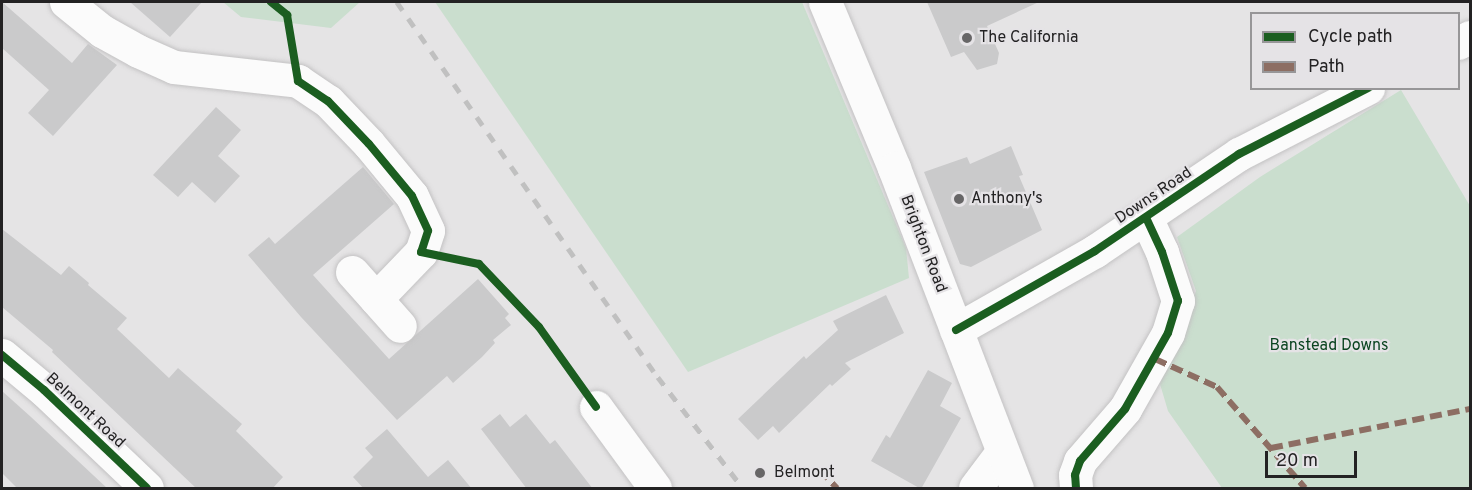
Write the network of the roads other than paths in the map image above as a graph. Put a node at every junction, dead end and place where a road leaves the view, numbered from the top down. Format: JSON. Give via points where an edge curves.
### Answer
{"nodes":[{"id":1,"x":66,"y":2,"type":"edge"},
{"id":2,"x":825,"y":2,"type":"edge"},
{"id":3,"x":1364,"y":90,"type":"edge"},
{"id":4,"x":1146,"y":218,"type":"junction"},
{"id":5,"x":352,"y":272,"type":"dead end"},
{"id":6,"x":376,"y":298,"type":"junction"},
{"id":7,"x":400,"y":326,"type":"dead end"},
{"id":8,"x":956,"y":330,"type":"junction"},
{"id":9,"x":2,"y":355,"type":"edge"},
{"id":10,"x":596,"y":407,"type":"dead end"},
{"id":11,"x":1002,"y":452,"type":"junction"},
{"id":12,"x":147,"y":489,"type":"edge"},
{"id":13,"x":655,"y":489,"type":"edge"},
{"id":14,"x":975,"y":489,"type":"edge"},
{"id":15,"x":1017,"y":489,"type":"edge"},
{"id":16,"x":1076,"y":489,"type":"edge"}],
"edges":[{"from":1,"to":6,"type":"street","via":[[102,31],[174,67],[298,81],[328,101],[412,196],[428,231],[421,252]]},
{"from":2,"to":8,"type":"street","name":"Brighton Road"},
{"from":3,"to":4,"type":"street","name":"Downs Road","via":[[1239,154]]},
{"from":4,"to":8,"type":"street","name":"Downs Road"},
{"from":4,"to":16,"type":"street","via":[[1178,301],[1168,333],[1125,409],[1080,462],[1075,475]]},
{"from":5,"to":6,"type":"street"},
{"from":6,"to":7,"type":"street"},
{"from":8,"to":11,"type":"street","name":"Brighton Road"},
{"from":9,"to":12,"type":"street","name":"Belmont Road"},
{"from":10,"to":13,"type":"street"},
{"from":11,"to":14,"type":"street"},
{"from":11,"to":15,"type":"street","name":"Brighton Road"}]}
